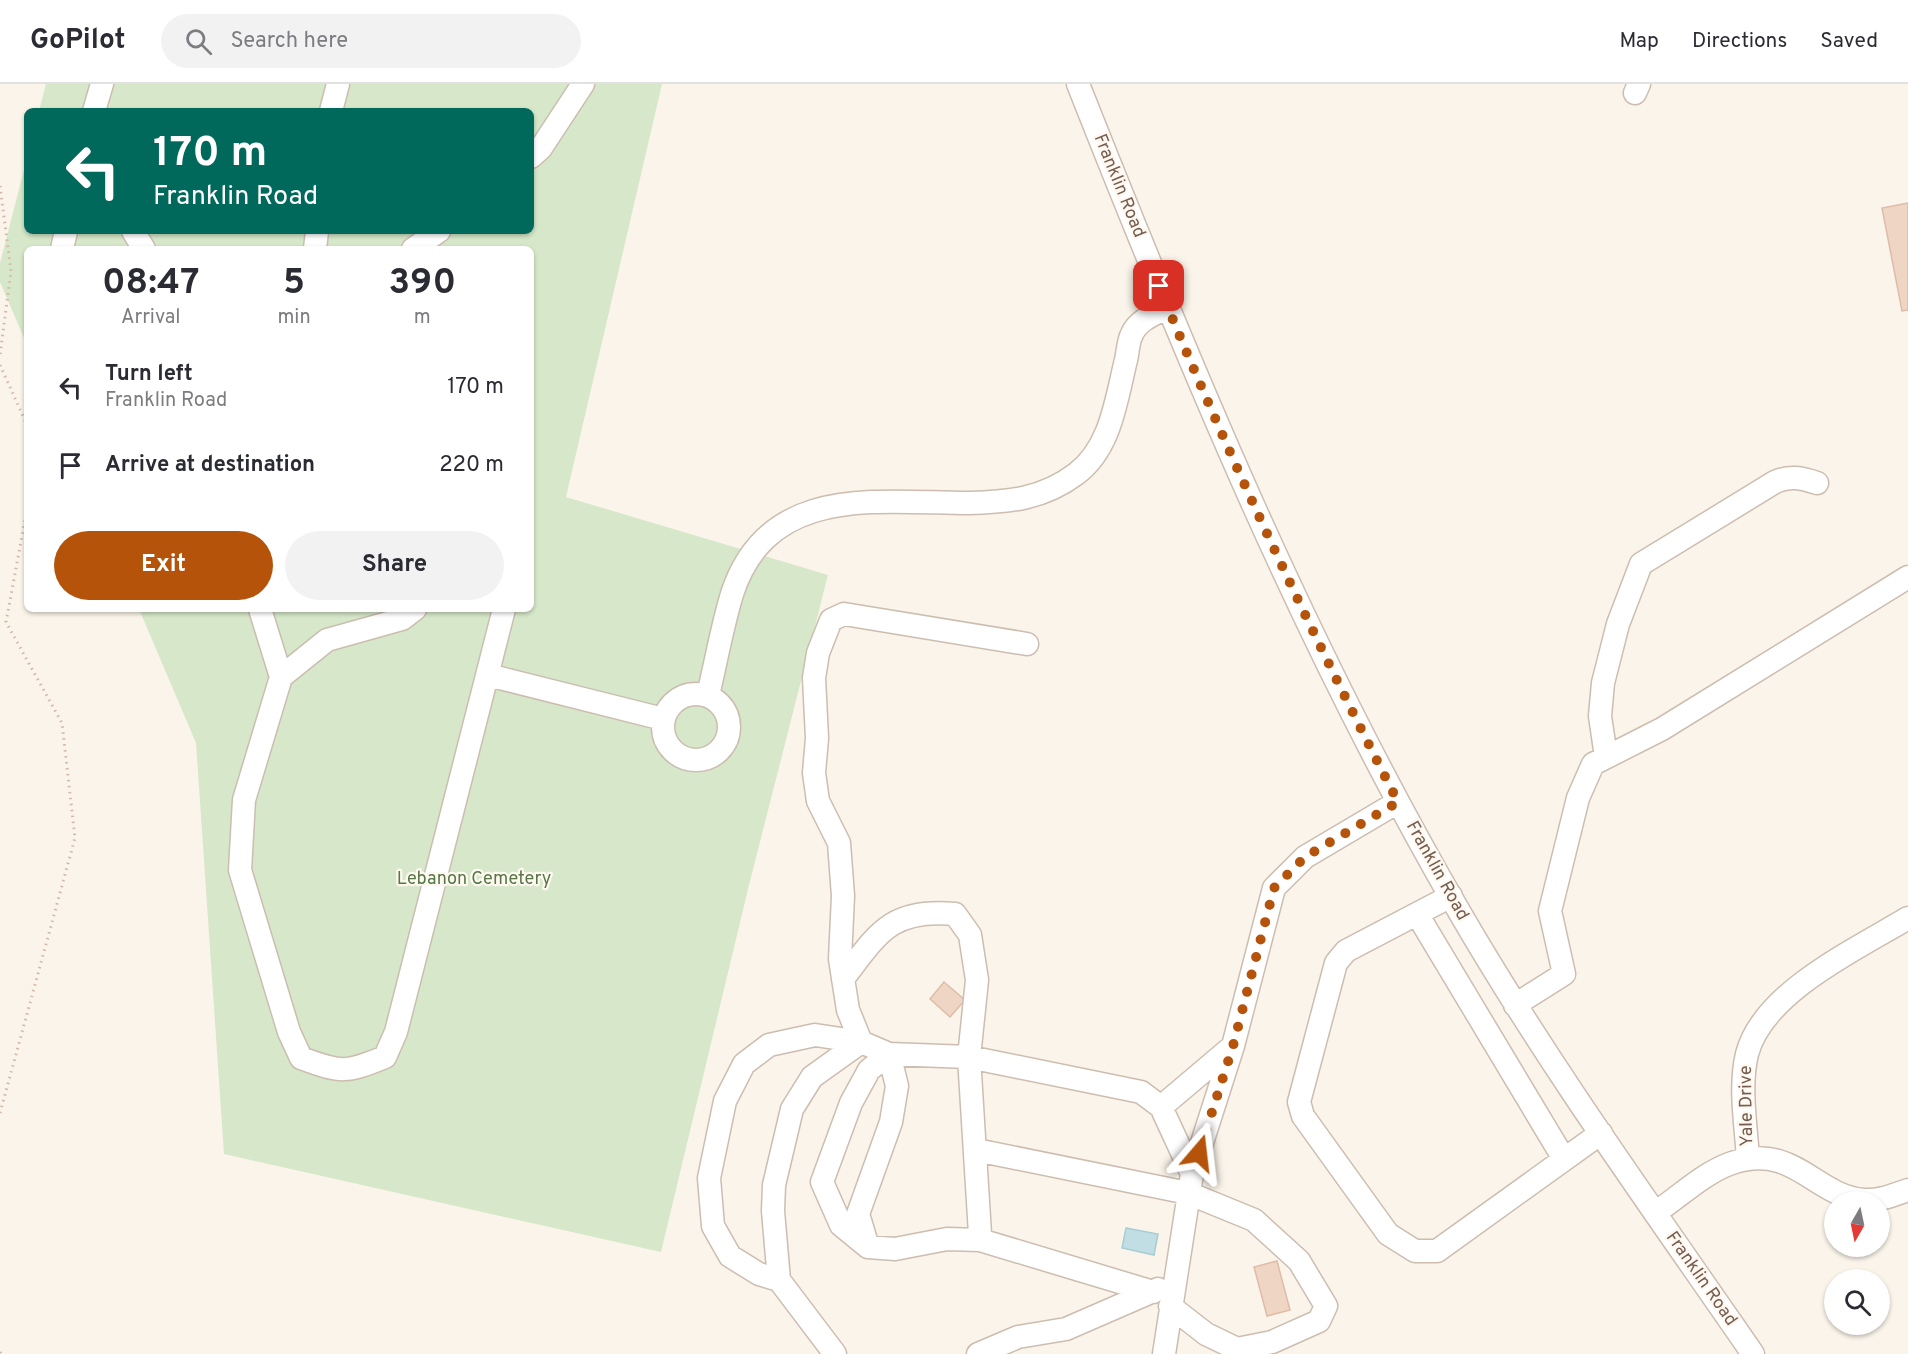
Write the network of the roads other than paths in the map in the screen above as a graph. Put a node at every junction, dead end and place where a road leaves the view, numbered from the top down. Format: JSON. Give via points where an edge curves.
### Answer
{"nodes":[{"id":1,"x":102,"y":84,"type":"edge"},
{"id":2,"x":338,"y":84,"type":"edge"},
{"id":3,"x":583,"y":84,"type":"edge"},
{"id":4,"x":1078,"y":84,"type":"edge"},
{"id":5,"x":95,"y":108,"type":"edge"},
{"id":6,"x":332,"y":108,"type":"edge"},
{"id":7,"x":534,"y":153,"type":"edge"},
{"id":8,"x":436,"y":234,"type":"edge"},
{"id":9,"x":418,"y":246,"type":"edge"},
{"id":10,"x":1168,"y":307,"type":"junction"},
{"id":11,"x":1817,"y":483,"type":"dead end"},
{"id":12,"x":1908,"y":577,"type":"edge"},
{"id":13,"x":261,"y":612,"type":"edge"},
{"id":14,"x":412,"y":612,"type":"edge"},
{"id":15,"x":503,"y":612,"type":"edge"},
{"id":16,"x":1027,"y":644,"type":"dead end"},
{"id":17,"x":488,"y":675,"type":"junction"},
{"id":18,"x":280,"y":678,"type":"junction"},
{"id":19,"x":708,"y":696,"type":"junction"},
{"id":20,"x":663,"y":719,"type":"junction"},
{"id":21,"x":1606,"y":757,"type":"junction"},
{"id":22,"x":1398,"y":802,"type":"junction"},
{"id":23,"x":1451,"y":896,"type":"junction"},
{"id":24,"x":1417,"y":914,"type":"junction"},
{"id":25,"x":1908,"y":918,"type":"edge"},
{"id":26,"x":843,"y":979,"type":"junction"},
{"id":27,"x":1515,"y":1005,"type":"junction"},
{"id":28,"x":861,"y":1042,"type":"junction"},
{"id":29,"x":1233,"y":1046,"type":"junction"},
{"id":30,"x":889,"y":1054,"type":"junction"},
{"id":31,"x":969,"y":1057,"type":"junction"},
{"id":32,"x":1161,"y":1107,"type":"junction"},
{"id":33,"x":1601,"y":1133,"type":"junction"},
{"id":34,"x":976,"y":1150,"type":"junction"},
{"id":35,"x":1564,"y":1159,"type":"junction"},
{"id":36,"x":1748,"y":1159,"type":"junction"},
{"id":37,"x":1190,"y":1184,"type":"junction"},
{"id":38,"x":1908,"y":1190,"type":"edge"},
{"id":39,"x":1655,"y":1213,"type":"junction"},
{"id":40,"x":980,"y":1234,"type":"dead end"},
{"id":41,"x":868,"y":1247,"type":"junction"},
{"id":42,"x":779,"y":1280,"type":"junction"},
{"id":43,"x":1162,"y":1299,"type":"junction"},
{"id":44,"x":1236,"y":1351,"type":"edge"},
{"id":45,"x":835,"y":1354,"type":"edge"},
{"id":46,"x":978,"y":1354,"type":"edge"},
{"id":47,"x":1164,"y":1354,"type":"edge"},
{"id":48,"x":1753,"y":1354,"type":"edge"}],
"edges":[{"from":1,"to":5,"type":"street"},
{"from":2,"to":6,"type":"street"},
{"from":3,"to":7,"type":"street"},
{"from":4,"to":10,"type":"street","name":"Franklin Road"},
{"from":8,"to":9,"type":"street"},
{"from":10,"to":19,"type":"street","via":[[1143,320],[1132,333],[1110,428],[1079,472],[1058,488],[1003,502],[847,503],[814,509],[787,521],[768,536],[753,554],[733,593]]},
{"from":10,"to":22,"type":"street","name":"Franklin Road","via":[[1280,563]]},
{"from":11,"to":21,"type":"street","via":[[1800,477],[1775,482],[1641,564],[1618,624],[1603,683],[1600,716]]},
{"from":12,"to":21,"type":"street","via":[[1662,729]]},
{"from":13,"to":18,"type":"street"},
{"from":14,"to":18,"type":"street","via":[[402,619],[327,640]]},
{"from":15,"to":17,"type":"street"},
{"from":16,"to":26,"type":"street","via":[[844,614],[831,620],[818,653],[814,678],[814,773],[818,801],[839,843]]},
{"from":17,"to":18,"type":"street","via":[[396,1032],[385,1057],[352,1070],[330,1069],[301,1058],[289,1032],[240,870],[244,800]]},
{"from":17,"to":20,"type":"street"},
{"from":19,"to":20,"type":"street","via":[[697,693],[675,700]]},
{"from":19,"to":20,"type":"street","via":[[719,702],[730,723],[729,735],[712,757],[689,759],[673,752],[663,731]]},
{"from":21,"to":27,"type":"street","via":[[1593,764],[1578,798],[1550,911],[1564,974]]},
{"from":22,"to":23,"type":"street","name":"Franklin Road"},
{"from":22,"to":29,"type":"street","via":[[1305,857],[1274,888]]},
{"from":23,"to":24,"type":"street"},
{"from":23,"to":27,"type":"street","name":"Franklin Road"},
{"from":24,"to":35,"type":"street"},
{"from":24,"to":35,"type":"street","via":[[1346,951],[1336,963],[1299,1102],[1303,1116],[1388,1234],[1415,1251],[1437,1251]]},
{"from":25,"to":36,"type":"street","name":"Yale Drive","via":[[1797,987],[1762,1020],[1747,1053],[1744,1078]]},
{"from":26,"to":28,"type":"street","via":[[848,1010]]},
{"from":26,"to":31,"type":"street","via":[[878,934],[902,919],[927,912],[955,914],[970,936],[977,980]]},
{"from":27,"to":33,"type":"street","name":"Franklin Road"},
{"from":28,"to":30,"type":"street"},
{"from":28,"to":42,"type":"street","via":[[812,1077],[792,1109],[774,1185]]},
{"from":28,"to":42,"type":"street","via":[[815,1035],[769,1045],[744,1064],[725,1101],[709,1178],[713,1226],[730,1256],[759,1274]]},
{"from":29,"to":32,"type":"street"},
{"from":29,"to":37,"type":"street"},
{"from":30,"to":31,"type":"street"},
{"from":30,"to":41,"type":"street","via":[[897,1086],[891,1122],[858,1214]]},
{"from":30,"to":41,"type":"street","via":[[869,1070],[851,1102],[822,1182],[841,1225]]},
{"from":31,"to":32,"type":"street","via":[[1141,1092]]},
{"from":31,"to":34,"type":"street"},
{"from":32,"to":37,"type":"street"},
{"from":33,"to":35,"type":"street"},
{"from":33,"to":39,"type":"street","name":"Franklin Road"},
{"from":34,"to":37,"type":"street"},
{"from":34,"to":40,"type":"street"},
{"from":36,"to":38,"type":"street","via":[[1784,1162],[1852,1198],[1876,1200]]},
{"from":36,"to":39,"type":"street","name":"Yale Drive","via":[[1720,1169]]},
{"from":37,"to":43,"type":"street","via":[[1175,1274]]},
{"from":37,"to":44,"type":"street","via":[[1254,1220],[1299,1261],[1326,1306],[1319,1321],[1272,1342]]},
{"from":39,"to":48,"type":"street","name":"Franklin Road"},
{"from":41,"to":43,"type":"street","via":[[895,1249],[947,1239],[980,1240]]},
{"from":42,"to":45,"type":"street"},
{"from":43,"to":44,"type":"street","via":[[1206,1334]]},
{"from":43,"to":46,"type":"street","via":[[1065,1329],[1018,1337]]},
{"from":43,"to":47,"type":"street"}]}
